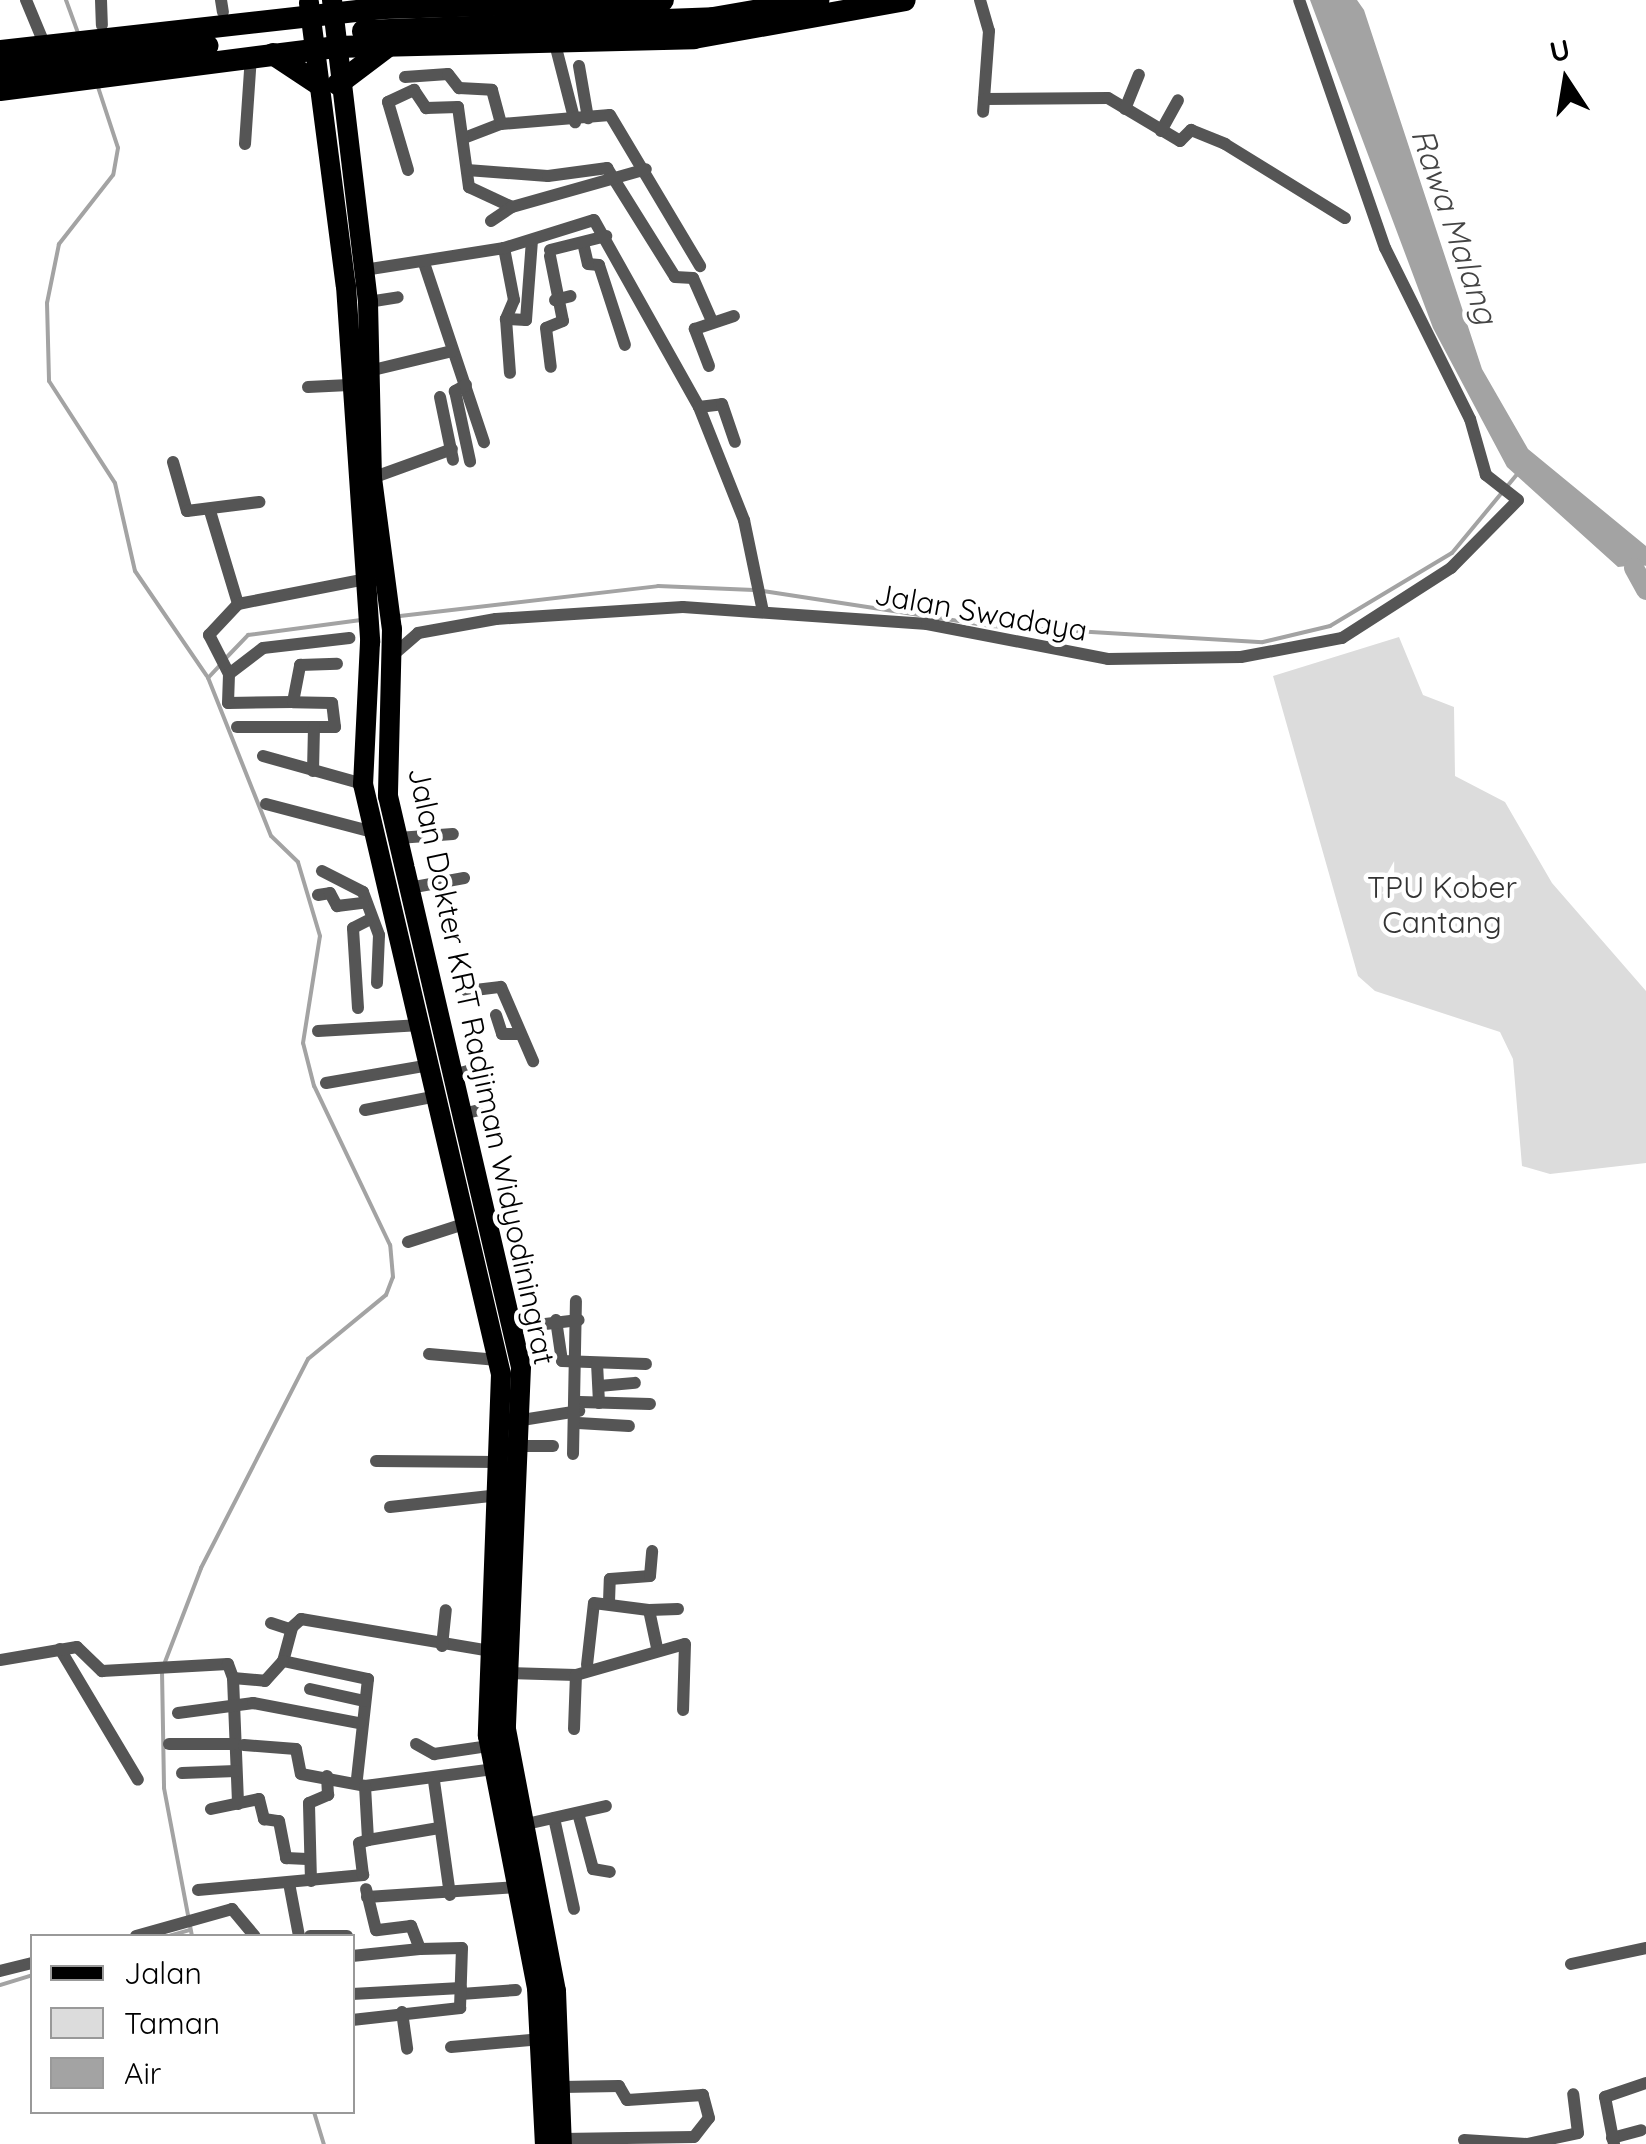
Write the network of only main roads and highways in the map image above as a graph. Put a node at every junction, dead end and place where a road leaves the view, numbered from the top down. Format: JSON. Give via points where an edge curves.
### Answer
{"nodes":[{"id":1,"x":410,"y":0,"type":"edge"},
{"id":2,"x":663,"y":0,"type":"edge"},
{"id":3,"x":905,"y":0,"type":"edge"},
{"id":4,"x":325,"y":4,"type":"edge"},
{"id":5,"x":222,"y":6,"type":"edge"},
{"id":6,"x":808,"y":12,"type":"edge"},
{"id":7,"x":192,"y":16,"type":"junction"},
{"id":8,"x":0,"y":39,"type":"edge"},
{"id":9,"x":397,"y":45,"type":"junction"},
{"id":10,"x":325,"y":47,"type":"junction"},
{"id":11,"x":0,"y":51,"type":"edge"},
{"id":12,"x":254,"y":55,"type":"junction"},
{"id":13,"x":0,"y":71,"type":"edge"},
{"id":14,"x":328,"y":84,"type":"junction"},
{"id":15,"x":0,"y":90,"type":"edge"},
{"id":16,"x":338,"y":173,"type":"junction"},
{"id":17,"x":370,"y":586,"type":"junction"},
{"id":18,"x":393,"y":655,"type":"junction"},
{"id":19,"x":370,"y":658,"type":"junction"},
{"id":20,"x":541,"y":1959,"type":"junction"},
{"id":21,"x":556,"y":2142,"type":"edge"}],
"edges":[{"from":1,"to":4,"type":"highway"},
{"from":2,"to":11,"type":"highway","via":[[384,8]]},
{"from":3,"to":6,"type":"highway","via":[[865,11]]},
{"from":4,"to":5,"type":"highway"},
{"from":4,"to":7,"type":"highway"},
{"from":4,"to":10,"type":"main road","name":"Jalan Dokter KRT Radjiman Widyodiningrat"},
{"from":5,"to":7,"type":"highway"},
{"from":6,"to":9,"type":"highway","via":[[554,40]]},
{"from":6,"to":13,"type":"highway","via":[[274,38]]},
{"from":7,"to":8,"type":"highway"},
{"from":9,"to":10,"type":"highway"},
{"from":9,"to":14,"type":"highway"},
{"from":10,"to":12,"type":"highway"},
{"from":10,"to":14,"type":"main road","name":"Jalan Dokter KRT Radjiman Widyodiningrat"},
{"from":12,"to":14,"type":"highway","via":[[298,63]]},
{"from":12,"to":15,"type":"highway"},
{"from":14,"to":16,"type":"main road","name":"Jalan Dokter KRT Radjiman Widyodiningrat"},
{"from":16,"to":17,"type":"main road","name":"Jalan Dokter KRT Radjiman Widyodiningrat","via":[[349,385]]},
{"from":16,"to":17,"type":"main road","name":"Jalan Dokter KRT Radjiman Widyodiningrat","via":[[368,302]]},
{"from":17,"to":18,"type":"main road","name":"Jalan Dokter KRT Radjiman Widyodiningrat","via":[[392,630]]},
{"from":17,"to":19,"type":"main road","name":"Jalan Dokter KRT Radjiman Widyodiningrat","via":[[359,635]]},
{"from":18,"to":19,"type":"main road"},
{"from":18,"to":20,"type":"main road","name":"Jalan Dokter KRT Radjiman Widyodiningrat","via":[[384,752],[398,838],[409,888],[451,993],[463,1114],[512,1328],[522,1420],[508,1755]]},
{"from":19,"to":20,"type":"main road","name":"Jalan Dokter KRT Radjiman Widyodiningrat","via":[[363,784],[498,1360],[489,1746],[516,1887]]},
{"from":20,"to":21,"type":"main road","name":"Jalan Dokter KRT Radjiman Widyodiningrat","via":[[542,2039]]},
{"from":20,"to":21,"type":"main road","name":"Jalan Dokter KRT Radjiman Widyodiningrat","via":[[562,2087]]}]}
